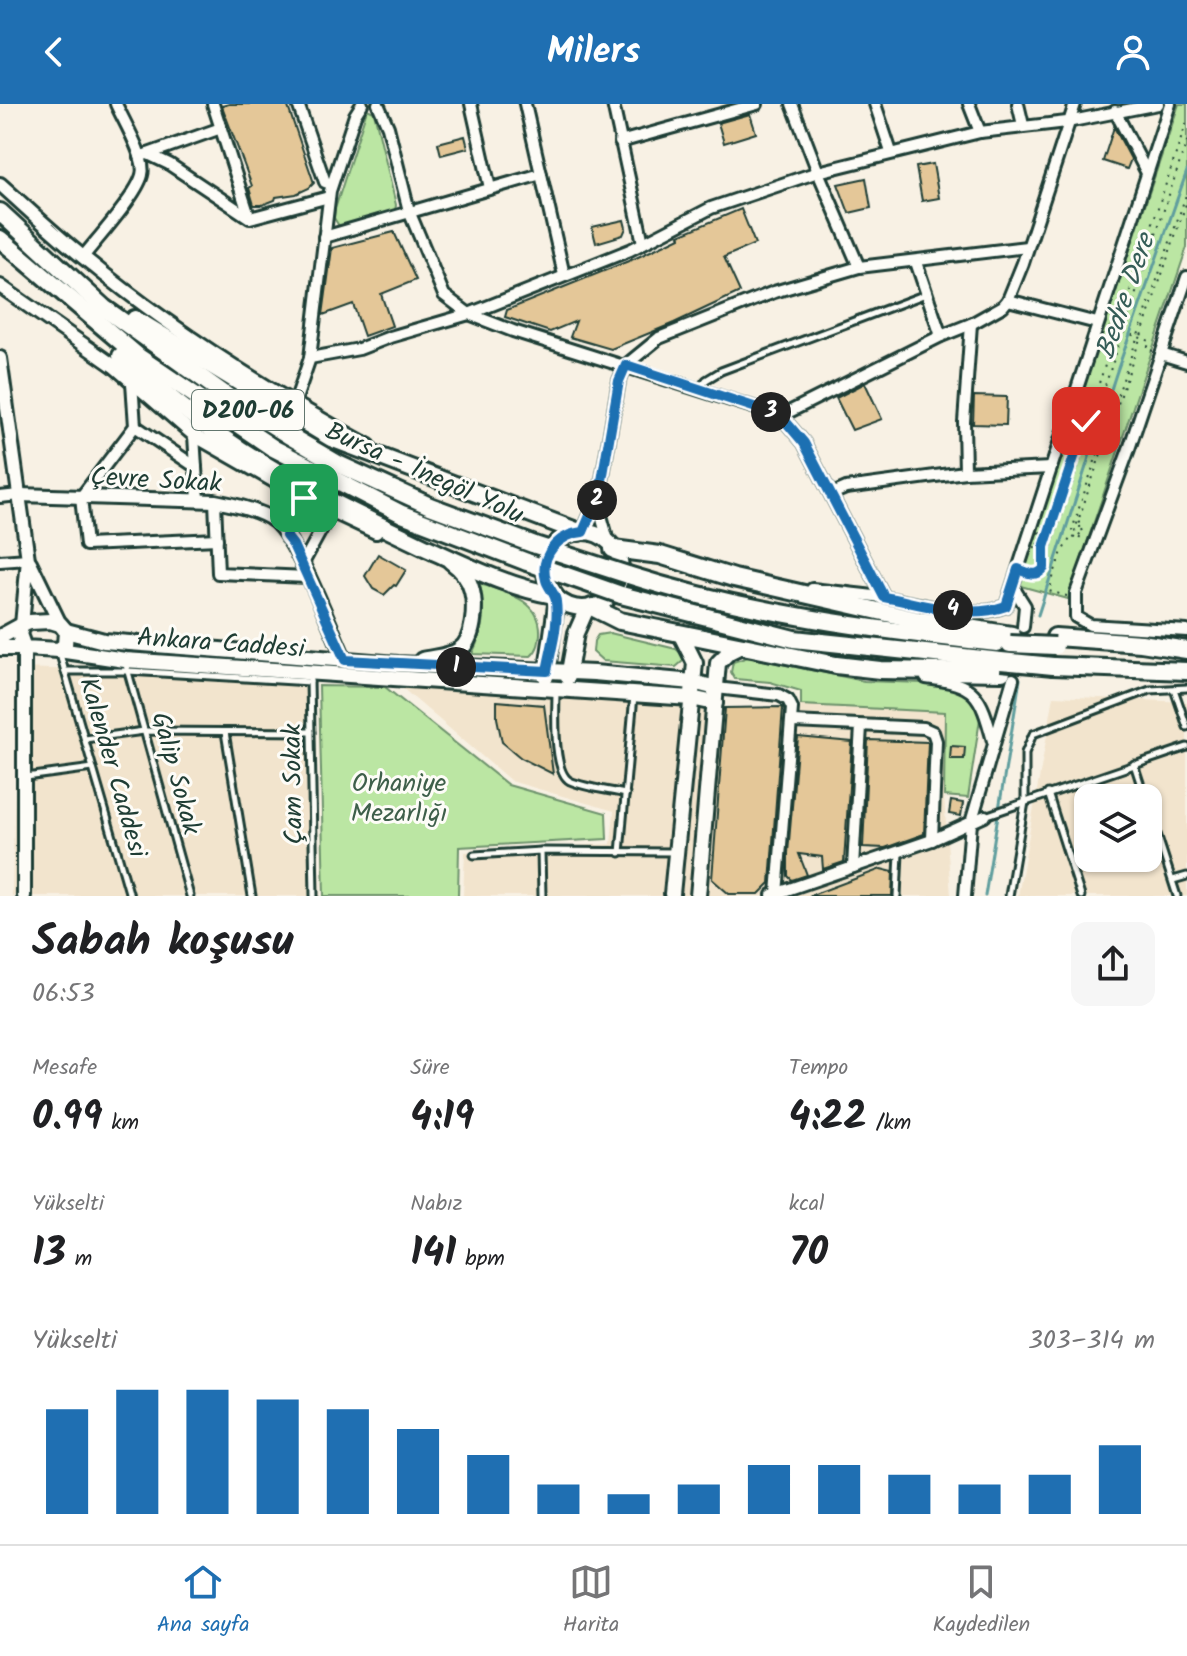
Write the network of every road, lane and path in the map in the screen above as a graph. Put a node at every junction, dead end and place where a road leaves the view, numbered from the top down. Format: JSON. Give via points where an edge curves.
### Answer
{"nodes":[{"id":1,"x":116,"y":104,"type":"edge"},
{"id":2,"x":213,"y":104,"type":"edge"},
{"id":3,"x":298,"y":104,"type":"edge"},
{"id":4,"x":362,"y":104,"type":"edge"},
{"id":5,"x":378,"y":104,"type":"edge"},
{"id":6,"x":471,"y":104,"type":"edge"},
{"id":7,"x":525,"y":104,"type":"edge"},
{"id":8,"x":613,"y":104,"type":"edge"},
{"id":9,"x":757,"y":104,"type":"edge"},
{"id":10,"x":792,"y":104,"type":"edge"},
{"id":11,"x":875,"y":104,"type":"edge"},
{"id":12,"x":969,"y":104,"type":"edge"},
{"id":13,"x":1018,"y":104,"type":"edge"},
{"id":14,"x":1075,"y":104,"type":"edge"},
{"id":15,"x":1158,"y":104,"type":"edge"},
{"id":16,"x":1170,"y":104,"type":"edge"},
{"id":17,"x":1115,"y":111,"type":"junction"},
{"id":18,"x":1187,"y":121,"type":"edge"},
{"id":19,"x":1067,"y":122,"type":"junction"},
{"id":20,"x":1023,"y":125,"type":"junction"},
{"id":21,"x":221,"y":128,"type":"junction"},
{"id":22,"x":980,"y":132,"type":"junction"},
{"id":23,"x":1187,"y":141,"type":"edge"},
{"id":24,"x":620,"y":142,"type":"junction"},
{"id":25,"x":891,"y":152,"type":"junction"},
{"id":26,"x":144,"y":155,"type":"junction"},
{"id":27,"x":818,"y":172,"type":"junction"},
{"id":28,"x":1147,"y":173,"type":"junction"},
{"id":29,"x":541,"y":174,"type":"junction"},
{"id":30,"x":0,"y":184,"type":"edge"},
{"id":31,"x":331,"y":184,"type":"junction"},
{"id":32,"x":490,"y":188,"type":"junction"},
{"id":33,"x":1187,"y":192,"type":"edge"},
{"id":34,"x":329,"y":197,"type":"junction"},
{"id":35,"x":1187,"y":201,"type":"edge"},
{"id":36,"x":409,"y":211,"type":"junction"},
{"id":37,"x":0,"y":212,"type":"edge"},
{"id":38,"x":250,"y":218,"type":"junction"},
{"id":39,"x":324,"y":237,"type":"junction"},
{"id":40,"x":0,"y":239,"type":"edge"},
{"id":41,"x":643,"y":243,"type":"junction"},
{"id":42,"x":1027,"y":247,"type":"junction"},
{"id":43,"x":83,"y":257,"type":"junction"},
{"id":44,"x":916,"y":262,"type":"junction"},
{"id":45,"x":859,"y":267,"type":"junction"},
{"id":46,"x":68,"y":275,"type":"junction"},
{"id":47,"x":564,"y":275,"type":"junction"},
{"id":48,"x":1187,"y":277,"type":"edge"},
{"id":49,"x":0,"y":286,"type":"edge"},
{"id":50,"x":1185,"y":289,"type":"edge"},
{"id":51,"x":927,"y":294,"type":"junction"},
{"id":52,"x":1008,"y":300,"type":"junction"},
{"id":53,"x":469,"y":314,"type":"junction"},
{"id":54,"x":97,"y":322,"type":"junction"},
{"id":55,"x":1097,"y":323,"type":"junction"},
{"id":56,"x":971,"y":324,"type":"junction"},
{"id":57,"x":1117,"y":330,"type":"junction"},
{"id":58,"x":1123,"y":332,"type":"junction"},
{"id":59,"x":941,"y":336,"type":"junction"},
{"id":60,"x":1138,"y":337,"type":"junction"},
{"id":61,"x":1161,"y":354,"type":"junction"},
{"id":62,"x":0,"y":358,"type":"edge"},
{"id":63,"x":310,"y":358,"type":"junction"},
{"id":64,"x":1187,"y":362,"type":"edge"},
{"id":65,"x":626,"y":365,"type":"junction"},
{"id":66,"x":132,"y":382,"type":"junction"},
{"id":67,"x":700,"y":388,"type":"junction"},
{"id":68,"x":294,"y":405,"type":"junction"},
{"id":69,"x":781,"y":416,"type":"junction"},
{"id":70,"x":5,"y":424,"type":"edge"},
{"id":71,"x":135,"y":426,"type":"junction"},
{"id":72,"x":194,"y":435,"type":"junction"},
{"id":73,"x":196,"y":467,"type":"junction"},
{"id":74,"x":1051,"y":468,"type":"junction"},
{"id":75,"x":418,"y":472,"type":"junction"},
{"id":76,"x":965,"y":472,"type":"junction"},
{"id":77,"x":600,"y":492,"type":"junction"},
{"id":78,"x":832,"y":494,"type":"junction"},
{"id":79,"x":19,"y":495,"type":"junction"},
{"id":80,"x":0,"y":497,"type":"edge"},
{"id":81,"x":81,"y":497,"type":"junction"},
{"id":82,"x":304,"y":498,"type":"junction"},
{"id":83,"x":1067,"y":499,"type":"junction"},
{"id":84,"x":198,"y":500,"type":"junction"},
{"id":85,"x":215,"y":501,"type":"junction"},
{"id":86,"x":331,"y":512,"type":"junction"},
{"id":87,"x":1055,"y":513,"type":"junction"},
{"id":88,"x":1078,"y":516,"type":"junction"},
{"id":89,"x":1053,"y":519,"type":"junction"},
{"id":90,"x":581,"y":532,"type":"junction"},
{"id":91,"x":286,"y":536,"type":"junction"},
{"id":92,"x":1075,"y":536,"type":"junction"},
{"id":93,"x":217,"y":539,"type":"junction"},
{"id":94,"x":418,"y":543,"type":"junction"},
{"id":95,"x":611,"y":546,"type":"junction"},
{"id":96,"x":1044,"y":547,"type":"junction"},
{"id":97,"x":441,"y":554,"type":"junction"},
{"id":98,"x":1044,"y":554,"type":"junction"},
{"id":99,"x":28,"y":559,"type":"junction"},
{"id":100,"x":0,"y":561,"type":"edge"},
{"id":101,"x":1018,"y":569,"type":"junction"},
{"id":102,"x":304,"y":571,"type":"junction"},
{"id":103,"x":751,"y":582,"type":"junction"},
{"id":104,"x":1013,"y":587,"type":"junction"},
{"id":105,"x":556,"y":597,"type":"junction"},
{"id":106,"x":884,"y":597,"type":"junction"},
{"id":107,"x":1075,"y":599,"type":"junction"},
{"id":108,"x":590,"y":608,"type":"junction"},
{"id":109,"x":22,"y":625,"type":"junction"},
{"id":110,"x":63,"y":628,"type":"junction"},
{"id":111,"x":1187,"y":631,"type":"edge"},
{"id":112,"x":680,"y":633,"type":"junction"},
{"id":113,"x":1015,"y":636,"type":"junction"},
{"id":114,"x":0,"y":637,"type":"edge"},
{"id":115,"x":741,"y":646,"type":"junction"},
{"id":116,"x":0,"y":648,"type":"edge"},
{"id":117,"x":24,"y":648,"type":"junction"},
{"id":118,"x":59,"y":650,"type":"junction"},
{"id":119,"x":1187,"y":650,"type":"edge"},
{"id":120,"x":345,"y":660,"type":"junction"},
{"id":121,"x":398,"y":664,"type":"junction"},
{"id":122,"x":126,"y":665,"type":"junction"},
{"id":123,"x":889,"y":670,"type":"junction"},
{"id":124,"x":65,"y":671,"type":"junction"},
{"id":125,"x":547,"y":671,"type":"junction"},
{"id":126,"x":1005,"y":671,"type":"junction"},
{"id":127,"x":1187,"y":671,"type":"edge"},
{"id":128,"x":568,"y":672,"type":"junction"},
{"id":129,"x":310,"y":677,"type":"junction"},
{"id":130,"x":693,"y":682,"type":"junction"},
{"id":131,"x":1187,"y":688,"type":"edge"},
{"id":132,"x":556,"y":689,"type":"junction"},
{"id":133,"x":1174,"y":689,"type":"junction"},
{"id":134,"x":634,"y":695,"type":"junction"},
{"id":135,"x":715,"y":696,"type":"junction"},
{"id":136,"x":691,"y":698,"type":"junction"},
{"id":137,"x":793,"y":722,"type":"junction"},
{"id":138,"x":861,"y":726,"type":"junction"},
{"id":139,"x":1187,"y":727,"type":"edge"},
{"id":140,"x":144,"y":731,"type":"junction"},
{"id":141,"x":225,"y":732,"type":"junction"},
{"id":142,"x":311,"y":732,"type":"junction"},
{"id":143,"x":85,"y":739,"type":"junction"},
{"id":144,"x":994,"y":744,"type":"junction"},
{"id":145,"x":1187,"y":747,"type":"edge"},
{"id":146,"x":1134,"y":764,"type":"junction"},
{"id":147,"x":93,"y":768,"type":"junction"},
{"id":148,"x":25,"y":777,"type":"junction"},
{"id":149,"x":1140,"y":784,"type":"edge"},
{"id":150,"x":1048,"y":793,"type":"junction"},
{"id":151,"x":626,"y":794,"type":"junction"},
{"id":152,"x":1025,"y":802,"type":"junction"},
{"id":153,"x":985,"y":816,"type":"joint"},
{"id":154,"x":971,"y":823,"type":"junction"},
{"id":155,"x":932,"y":840,"type":"junction"},
{"id":156,"x":1162,"y":847,"type":"edge"},
{"id":157,"x":541,"y":851,"type":"junction"},
{"id":158,"x":899,"y":851,"type":"junction"},
{"id":159,"x":676,"y":852,"type":"junction"},
{"id":160,"x":620,"y":853,"type":"junction"},
{"id":161,"x":474,"y":855,"type":"dead end"},
{"id":162,"x":853,"y":867,"type":"junction"},
{"id":163,"x":1187,"y":876,"type":"edge"},
{"id":164,"x":1173,"y":880,"type":"junction"},
{"id":165,"x":670,"y":895,"type":"edge"},
{"id":166,"x":774,"y":895,"type":"edge"},
{"id":167,"x":24,"y":896,"type":"edge"},
{"id":168,"x":130,"y":896,"type":"edge"},
{"id":169,"x":190,"y":896,"type":"edge"},
{"id":170,"x":252,"y":896,"type":"edge"},
{"id":171,"x":314,"y":896,"type":"edge"},
{"id":172,"x":542,"y":896,"type":"edge"},
{"id":173,"x":696,"y":896,"type":"edge"},
{"id":174,"x":897,"y":896,"type":"edge"},
{"id":175,"x":965,"y":896,"type":"edge"},
{"id":176,"x":1009,"y":896,"type":"edge"},
{"id":177,"x":1081,"y":896,"type":"edge"},
{"id":178,"x":1177,"y":896,"type":"edge"}],
"edges":[{"from":1,"to":26,"type":"street"},
{"from":2,"to":21,"type":"street"},
{"from":3,"to":31,"type":"street","via":[[325,182]]},
{"from":4,"to":31,"type":"street"},
{"from":5,"to":36,"type":"street"},
{"from":6,"to":32,"type":"street"},
{"from":7,"to":29,"type":"street"},
{"from":8,"to":24,"type":"street"},
{"from":9,"to":24,"type":"street"},
{"from":10,"to":27,"type":"street"},
{"from":11,"to":25,"type":"street"},
{"from":12,"to":22,"type":"street"},
{"from":13,"to":20,"type":"street"},
{"from":14,"to":19,"type":"street"},
{"from":15,"to":17,"type":"street"},
{"from":16,"to":28,"type":"street"},
{"from":17,"to":19,"type":"street"},
{"from":17,"to":28,"type":"street"},
{"from":18,"to":57,"type":"path"},
{"from":19,"to":20,"type":"street"},
{"from":19,"to":42,"type":"street"},
{"from":20,"to":22,"type":"street"},
{"from":21,"to":26,"type":"street"},
{"from":21,"to":38,"type":"street"},
{"from":22,"to":25,"type":"street"},
{"from":23,"to":58,"type":"path"},
{"from":24,"to":41,"type":"street"},
{"from":25,"to":27,"type":"street"},
{"from":26,"to":38,"type":"street","via":[[169,164]]},
{"from":26,"to":43,"type":"street","via":[[143,174],[129,198]]},
{"from":27,"to":41,"type":"street","via":[[711,208]]},
{"from":27,"to":45,"type":"street"},
{"from":28,"to":55,"type":"street"},
{"from":29,"to":32,"type":"street"},
{"from":29,"to":47,"type":"street"},
{"from":30,"to":43,"type":"street"},
{"from":31,"to":34,"type":"street"},
{"from":32,"to":36,"type":"street"},
{"from":33,"to":60,"type":"path"},
{"from":34,"to":38,"type":"street"},
{"from":34,"to":39,"type":"street"},
{"from":35,"to":60,"type":"path"},
{"from":36,"to":39,"type":"street"},
{"from":36,"to":53,"type":"street","via":[[444,295]]},
{"from":37,"to":46,"type":"highway","name":"Bursa - İnegöl Yolu","number":"D200-06"},
{"from":39,"to":63,"type":"street"},
{"from":40,"to":54,"type":"highway","name":"Bursa - İnegöl Yolu","number":"D200-06"},
{"from":41,"to":47,"type":"street"},
{"from":42,"to":44,"type":"street"},
{"from":42,"to":52,"type":"street"},
{"from":43,"to":68,"type":"street"},
{"from":44,"to":45,"type":"street"},
{"from":44,"to":51,"type":"street"},
{"from":45,"to":65,"type":"street","via":[[774,292],[659,338]]},
{"from":46,"to":75,"type":"highway","via":[[286,413],[331,438]]},
{"from":46,"to":113,"type":"highway","name":"Bursa - İnegöl Yolu","number":"D200-06","bridge":true,"via":[[149,342],[288,435],[430,506],[628,575],[722,600],[797,616]]},
{"from":47,"to":53,"type":"street"},
{"from":48,"to":50,"type":"street"},
{"from":49,"to":66,"type":"street"},
{"from":50,"to":61,"type":"street"},
{"from":51,"to":59,"type":"street"},
{"from":51,"to":67,"type":"lane","via":[[721,371]]},
{"from":52,"to":55,"type":"street"},
{"from":52,"to":56,"type":"street"},
{"from":53,"to":63,"type":"street","via":[[359,349]]},
{"from":53,"to":65,"type":"street"},
{"from":54,"to":94,"type":"highway","via":[[121,356],[242,450]]},
{"from":54,"to":126,"type":"highway","name":"Bursa - İnegöl Yolu","number":"D200-06","bridge":true,"via":[[140,358],[273,448],[402,514],[621,595],[794,639]]},
{"from":55,"to":57,"type":"path"},
{"from":55,"to":74,"type":"street"},
{"from":56,"to":59,"type":"street"},
{"from":56,"to":76,"type":"street"},
{"from":57,"to":58,"type":"path"},
{"from":57,"to":87,"type":"path"},
{"from":58,"to":60,"type":"path"},
{"from":58,"to":83,"type":"path"},
{"from":59,"to":69,"type":"street"},
{"from":60,"to":61,"type":"path","via":[[1150,341],[1147,349]]},
{"from":60,"to":88,"type":"path"},
{"from":61,"to":64,"type":"street"},
{"from":61,"to":107,"type":"street"},
{"from":62,"to":70,"type":"street"},
{"from":63,"to":68,"type":"street"},
{"from":65,"to":67,"type":"street"},
{"from":65,"to":77,"type":"street"},
{"from":66,"to":71,"type":"street"},
{"from":66,"to":72,"type":"street"},
{"from":67,"to":69,"type":"street"},
{"from":68,"to":75,"type":"street"},
{"from":69,"to":78,"type":"street","via":[[804,443]]},
{"from":70,"to":79,"type":"street"},
{"from":71,"to":73,"type":"street"},
{"from":71,"to":81,"type":"street"},
{"from":72,"to":73,"type":"street"},
{"from":72,"to":82,"type":"street"},
{"from":73,"to":84,"type":"street"},
{"from":74,"to":76,"type":"street"},
{"from":74,"to":101,"type":"street"},
{"from":75,"to":90,"type":"highway"},
{"from":76,"to":78,"type":"street"},
{"from":77,"to":90,"type":"street"},
{"from":77,"to":95,"type":"street"},
{"from":78,"to":106,"type":"street"},
{"from":79,"to":80,"type":"street"},
{"from":79,"to":81,"type":"street","name":"Çevre Sokak"},
{"from":79,"to":99,"type":"street"},
{"from":81,"to":84,"type":"street","name":"Çevre Sokak"},
{"from":81,"to":93,"type":"street","via":[[86,545]]},
{"from":82,"to":86,"type":"street"},
{"from":82,"to":91,"type":"street"},
{"from":83,"to":87,"type":"path"},
{"from":83,"to":98,"type":"path"},
{"from":84,"to":85,"type":"street","name":"Çevre Sokak"},
{"from":85,"to":91,"type":"street","name":"Çevre Sokak","via":[[274,520]]},
{"from":85,"to":93,"type":"street"},
{"from":86,"to":94,"type":"street","via":[[390,538]]},
{"from":86,"to":102,"type":"street"},
{"from":87,"to":89,"type":"path"},
{"from":87,"to":98,"type":"path","via":[[1035,537],[1035,547]]},
{"from":88,"to":92,"type":"path"},
{"from":88,"to":92,"type":"path","via":[[1083,536]]},
{"from":89,"to":96,"type":"path"},
{"from":89,"to":96,"type":"path","via":[[1037,537],[1038,546]]},
{"from":90,"to":95,"type":"main road"},
{"from":90,"to":105,"type":"main road","via":[[567,535],[549,552],[545,577]]},
{"from":91,"to":102,"type":"street","name":"Çevre Sokak"},
{"from":92,"to":107,"type":"path","via":[[1058,562],[1049,591]]},
{"from":93,"to":102,"type":"street","via":[[218,573]]},
{"from":94,"to":97,"type":"highway"},
{"from":95,"to":103,"type":"highway"},
{"from":95,"to":108,"type":"main road","via":[[619,558],[619,583],[604,602]]},
{"from":96,"to":98,"type":"path"},
{"from":97,"to":105,"type":"highway"},
{"from":97,"to":121,"type":"main road","via":[[462,570],[472,589],[469,639],[452,653]]},
{"from":98,"to":101,"type":"path","via":[[1039,573]]},
{"from":99,"to":100,"type":"street"},
{"from":99,"to":109,"type":"street"},
{"from":99,"to":110,"type":"street"},
{"from":101,"to":104,"type":"street"},
{"from":102,"to":120,"type":"street","name":"Çevre Sokak"},
{"from":103,"to":106,"type":"street"},
{"from":103,"to":113,"type":"highway"},
{"from":104,"to":106,"type":"street","via":[[1006,606],[989,613]]},
{"from":104,"to":113,"type":"street","via":[[1025,606]]},
{"from":105,"to":108,"type":"main road","via":[[567,605]]},
{"from":105,"to":125,"type":"main road"},
{"from":107,"to":111,"type":"street","via":[[1076,617],[1090,625]]},
{"from":108,"to":112,"type":"highway","via":[[620,621]]},
{"from":108,"to":128,"type":"main road","via":[[576,633]]},
{"from":109,"to":110,"type":"main road","name":"Ankara Caddesi","via":[[39,621]]},
{"from":109,"to":114,"type":"main road"},
{"from":109,"to":117,"type":"main road"},
{"from":110,"to":118,"type":"main road","via":[[65,645]]},
{"from":110,"to":120,"type":"main road","name":"Ankara Caddesi","via":[[104,641]]},
{"from":112,"to":115,"type":"highway"},
{"from":112,"to":130,"type":"main road","via":[[693,653]]},
{"from":113,"to":119,"type":"highway","name":"Bursa - İnegöl Yolu","number":"D200-06","bridge":true},
{"from":115,"to":123,"type":"highway"},
{"from":115,"to":135,"type":"main road","via":[[718,663]]},
{"from":116,"to":117,"type":"main road","name":"Ankara Caddesi"},
{"from":117,"to":118,"type":"main road","name":"Ankara Caddesi"},
{"from":117,"to":148,"type":"street"},
{"from":118,"to":122,"type":"main road","name":"Ankara Caddesi"},
{"from":118,"to":124,"type":"lane","name":"Kalender Caddesi"},
{"from":120,"to":121,"type":"main road","name":"Ankara Caddesi"},
{"from":121,"to":125,"type":"main road","name":"Ankara Caddesi"},
{"from":122,"to":124,"type":"lane"},
{"from":122,"to":129,"type":"main road","name":"Ankara Caddesi"},
{"from":122,"to":140,"type":"lane","name":"Galip Sokak"},
{"from":123,"to":126,"type":"highway"},
{"from":123,"to":144,"type":"street","via":[[963,685],[982,705]]},
{"from":124,"to":143,"type":"lane","name":"Kalender Caddesi"},
{"from":125,"to":128,"type":"main road","name":"Ankara Caddesi"},
{"from":125,"to":132,"type":"main road"},
{"from":126,"to":127,"type":"highway","name":"Bursa - İnegöl Yolu","number":"D200-06","bridge":true},
{"from":126,"to":144,"type":"street"},
{"from":128,"to":130,"type":"main road","name":"Ankara Caddesi"},
{"from":128,"to":132,"type":"main road"},
{"from":129,"to":132,"type":"main road","name":"Ankara Caddesi"},
{"from":129,"to":142,"type":"lane","name":"Çam Sokak"},
{"from":130,"to":135,"type":"main road","name":"Ankara Caddesi"},
{"from":130,"to":136,"type":"main road"},
{"from":131,"to":133,"type":"lane"},
{"from":132,"to":134,"type":"main road","name":"Ankara Caddesi"},
{"from":132,"to":151,"type":"lane","via":[[561,772],[568,780]]},
{"from":133,"to":139,"type":"lane"},
{"from":133,"to":152,"type":"lane","via":[[1150,690],[1033,734],[1025,753]]},
{"from":134,"to":136,"type":"main road","name":"Ankara Caddesi"},
{"from":134,"to":151,"type":"lane"},
{"from":135,"to":136,"type":"main road","name":"Ankara Caddesi"},
{"from":135,"to":137,"type":"street","via":[[779,695],[791,704]]},
{"from":135,"to":173,"type":"main road"},
{"from":136,"to":159,"type":"main road"},
{"from":137,"to":138,"type":"street"},
{"from":137,"to":166,"type":"street"},
{"from":138,"to":155,"type":"street","via":[[933,732]]},
{"from":138,"to":162,"type":"street"},
{"from":140,"to":141,"type":"lane"},
{"from":140,"to":143,"type":"lane"},
{"from":140,"to":169,"type":"lane","name":"Galip Sokak"},
{"from":141,"to":142,"type":"lane"},
{"from":141,"to":170,"type":"lane"},
{"from":142,"to":171,"type":"lane","name":"Çam Sokak"},
{"from":143,"to":147,"type":"lane","name":"Kalender Caddesi"},
{"from":144,"to":154,"type":"street"},
{"from":145,"to":146,"type":"lane"},
{"from":146,"to":149,"type":"lane"},
{"from":146,"to":150,"type":"lane"},
{"from":147,"to":148,"type":"lane"},
{"from":147,"to":168,"type":"lane","name":"Kalender Caddesi"},
{"from":148,"to":167,"type":"street"},
{"from":150,"to":152,"type":"lane"},
{"from":150,"to":177,"type":"lane"},
{"from":151,"to":160,"type":"lane"},
{"from":152,"to":153,"type":"lane"},
{"from":152,"to":176,"type":"lane"},
{"from":153,"to":154,"type":"street"},
{"from":154,"to":155,"type":"street"},
{"from":154,"to":175,"type":"street"},
{"from":155,"to":158,"type":"street"},
{"from":156,"to":164,"type":"lane"},
{"from":157,"to":160,"type":"lane"},
{"from":157,"to":161,"type":"lane"},
{"from":157,"to":172,"type":"lane"},
{"from":158,"to":162,"type":"street"},
{"from":158,"to":174,"type":"lane"},
{"from":159,"to":160,"type":"lane"},
{"from":159,"to":165,"type":"main road"},
{"from":162,"to":166,"type":"street"},
{"from":163,"to":164,"type":"lane"},
{"from":164,"to":178,"type":"lane"},
{"from":165,"to":173,"type":"main road"}]}
